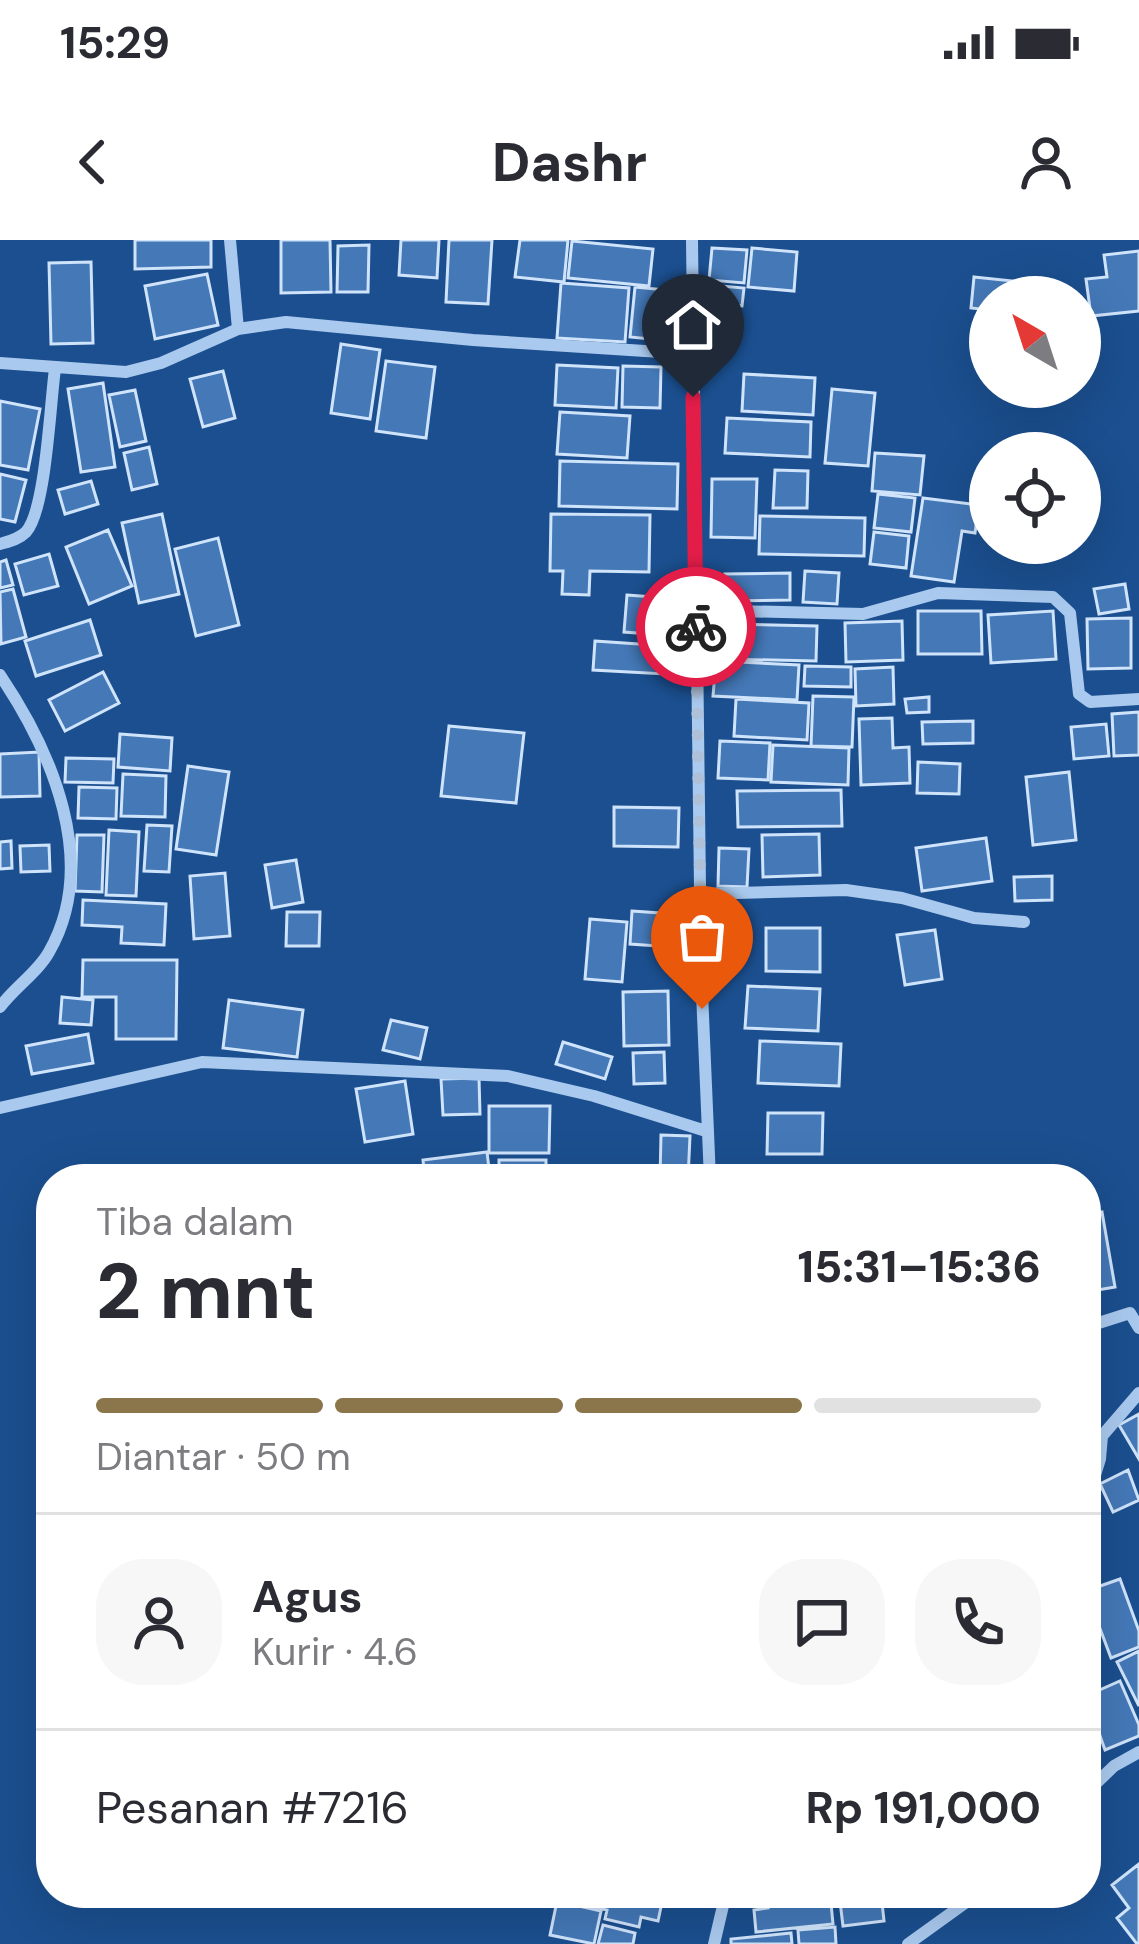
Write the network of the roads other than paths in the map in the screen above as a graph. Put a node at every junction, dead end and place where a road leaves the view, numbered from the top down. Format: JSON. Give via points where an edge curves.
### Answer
{"nodes":[{"id":1,"x":230,"y":240,"type":"edge"},
{"id":2,"x":692,"y":240,"type":"edge"},
{"id":3,"x":238,"y":329,"type":"junction"},
{"id":4,"x":692,"y":354,"type":"junction"},
{"id":5,"x":0,"y":363,"type":"edge"},
{"id":6,"x":55,"y":369,"type":"junction"},
{"id":7,"x":0,"y":544,"type":"edge"},
{"id":8,"x":696,"y":610,"type":"junction"},
{"id":9,"x":0,"y":675,"type":"edge"},
{"id":10,"x":1139,"y":699,"type":"edge"},
{"id":11,"x":700,"y":894,"type":"junction"},
{"id":12,"x":1024,"y":922,"type":"dead end"},
{"id":13,"x":0,"y":1007,"type":"edge"},
{"id":14,"x":0,"y":1108,"type":"edge"},
{"id":15,"x":706,"y":1131,"type":"junction"},
{"id":16,"x":709,"y":1164,"type":"edge"},
{"id":17,"x":1101,"y":1322,"type":"edge"},
{"id":18,"x":1139,"y":1328,"type":"edge"},
{"id":19,"x":1139,"y":1393,"type":"edge"},
{"id":20,"x":1101,"y":1442,"type":"edge"},
{"id":21,"x":1139,"y":1752,"type":"edge"},
{"id":22,"x":1101,"y":1778,"type":"edge"},
{"id":23,"x":723,"y":1908,"type":"edge"},
{"id":24,"x":958,"y":1908,"type":"edge"},
{"id":25,"x":714,"y":1944,"type":"edge"},
{"id":26,"x":908,"y":1944,"type":"edge"}],
"edges":[{"from":1,"to":3,"type":"street"},
{"from":2,"to":4,"type":"street"},
{"from":3,"to":4,"type":"street","via":[[286,322]]},
{"from":3,"to":6,"type":"street","via":[[126,372]]},
{"from":4,"to":8,"type":"street"},
{"from":5,"to":6,"type":"street"},
{"from":6,"to":7,"type":"street","via":[[40,504],[20,538]]},
{"from":8,"to":10,"type":"street","via":[[863,614],[938,593],[1052,597],[1070,613],[1079,694],[1090,702]]},
{"from":8,"to":11,"type":"street"},
{"from":9,"to":13,"type":"street","via":[[28,716],[72,847],[66,904],[49,954]]},
{"from":11,"to":12,"type":"street","via":[[846,890]]},
{"from":11,"to":15,"type":"street"},
{"from":14,"to":15,"type":"street","via":[[202,1062],[508,1076]]},
{"from":15,"to":16,"type":"street"},
{"from":17,"to":18,"type":"street","via":[[1130,1313]]},
{"from":19,"to":20,"type":"street"},
{"from":21,"to":22,"type":"street"},
{"from":23,"to":25,"type":"street"},
{"from":24,"to":26,"type":"street"}]}
